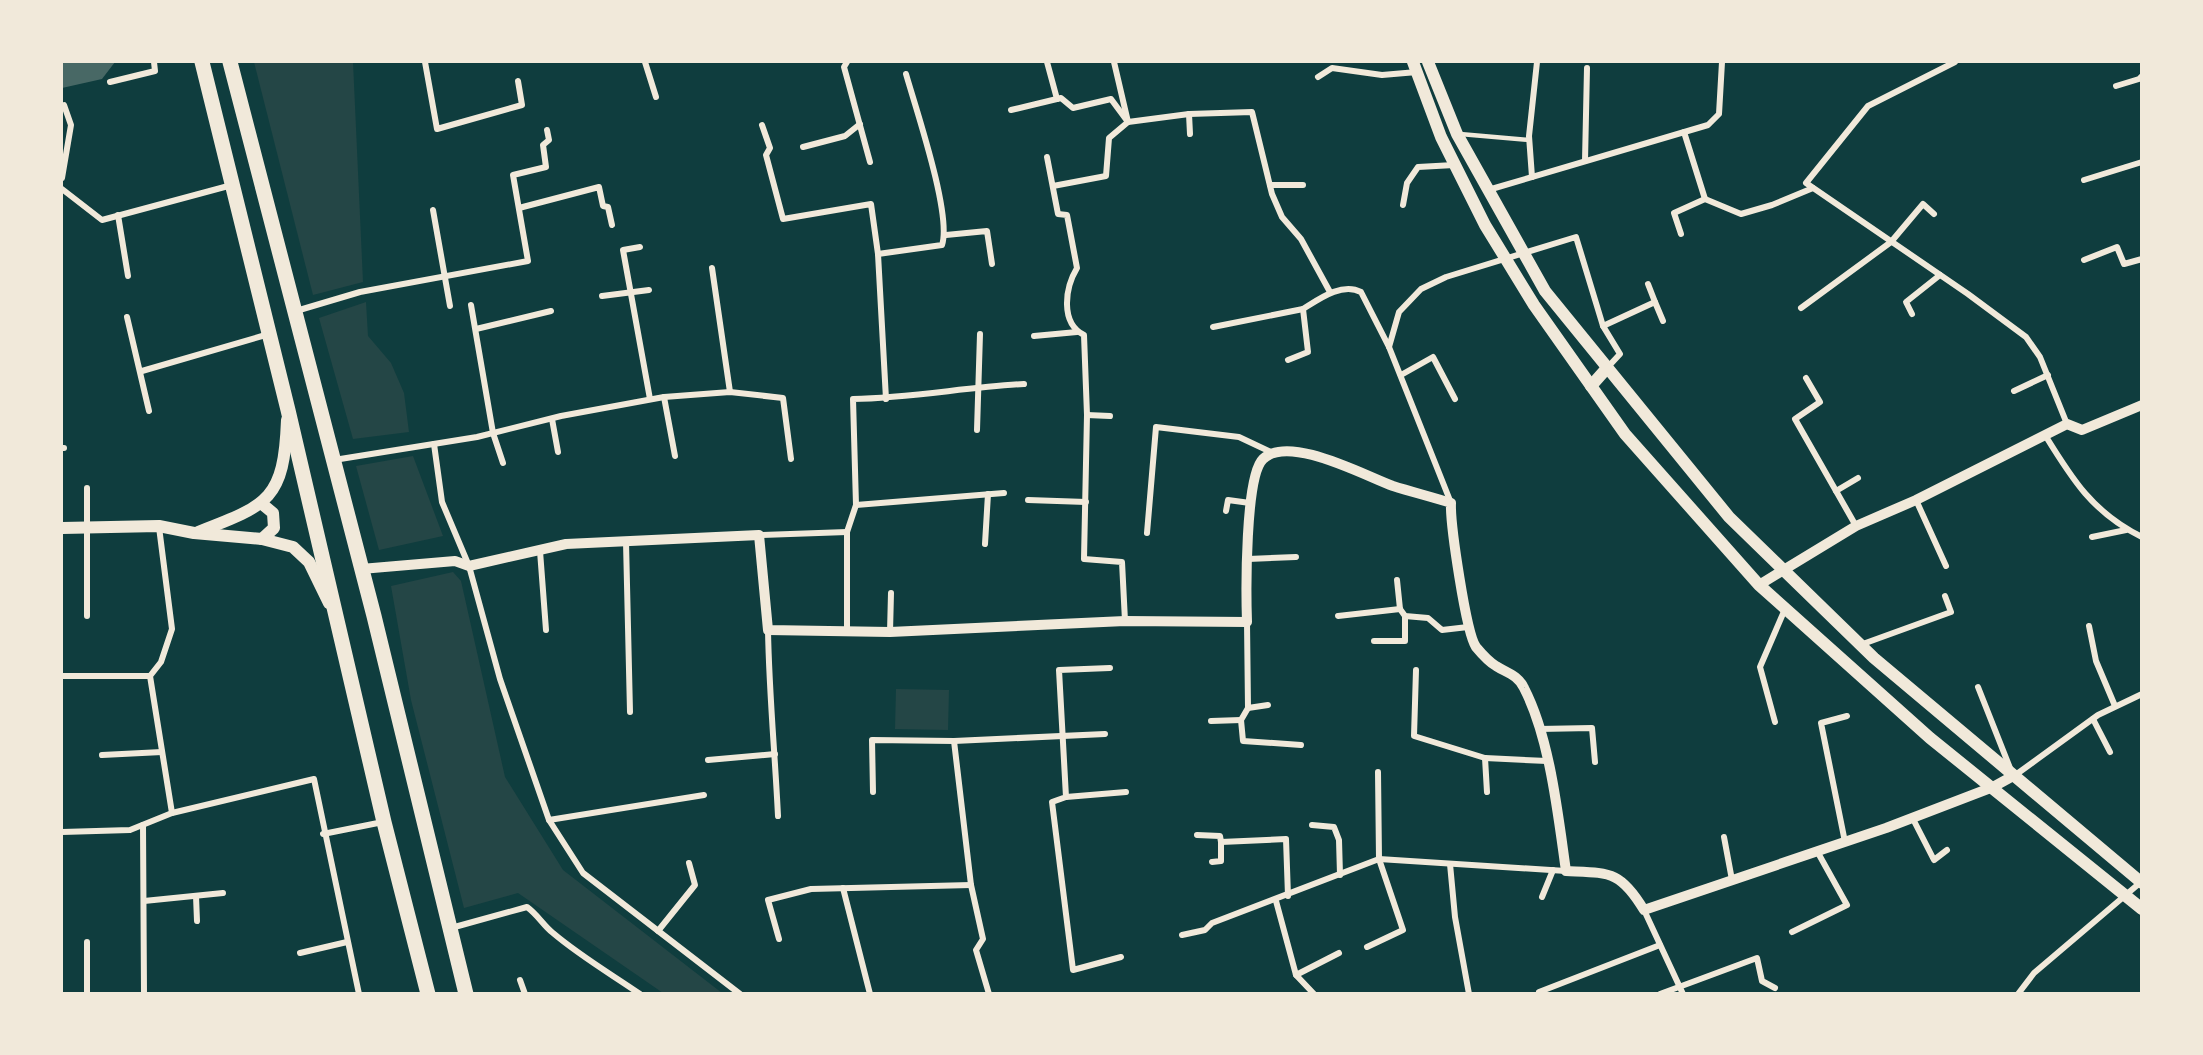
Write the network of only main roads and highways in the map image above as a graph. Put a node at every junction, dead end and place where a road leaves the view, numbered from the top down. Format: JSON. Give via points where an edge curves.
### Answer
{"nodes":[{"id":1,"x":1428,"y":62,"type":"edge"},
{"id":2,"x":231,"y":65,"type":"edge"},
{"id":3,"x":202,"y":66,"type":"edge"},
{"id":4,"x":1415,"y":67,"type":"edge"},
{"id":5,"x":1607,"y":368,"type":"junction"},
{"id":6,"x":1591,"y":386,"type":"junction"},
{"id":7,"x":288,"y":410,"type":"junction"},
{"id":8,"x":261,"y":503,"type":"junction"},
{"id":9,"x":62,"y":528,"type":"edge"},
{"id":10,"x":194,"y":533,"type":"junction"},
{"id":11,"x":262,"y":538,"type":"junction"},
{"id":12,"x":337,"y":620,"type":"junction"},
{"id":13,"x":2141,"y":883,"type":"edge"},
{"id":14,"x":2142,"y":909,"type":"edge"},
{"id":15,"x":428,"y":993,"type":"edge"},
{"id":16,"x":466,"y":993,"type":"edge"}],
"edges":[{"from":1,"to":5,"type":"main road","via":[[1457,134],[1523,254],[1545,291]]},
{"from":2,"to":16,"type":"main road","via":[[362,568]]},
{"from":3,"to":7,"type":"main road"},
{"from":4,"to":6,"type":"main road","via":[[1441,137],[1485,225],[1534,305]]},
{"from":5,"to":6,"type":"main road"},
{"from":5,"to":13,"type":"main road","via":[[1729,517],[1860,645]]},
{"from":6,"to":14,"type":"main road","via":[[1625,434],[1759,585],[1930,738]]},
{"from":7,"to":8,"type":"main road","via":[[281,475]]},
{"from":7,"to":12,"type":"main road"},
{"from":8,"to":10,"type":"main road","via":[[235,518]]},
{"from":8,"to":11,"type":"main road","via":[[273,513],[274,528]]},
{"from":9,"to":10,"type":"main road","via":[[159,526]]},
{"from":10,"to":11,"type":"main road"},
{"from":11,"to":12,"type":"main road","via":[[293,547],[309,562]]},
{"from":12,"to":15,"type":"main road"}]}
